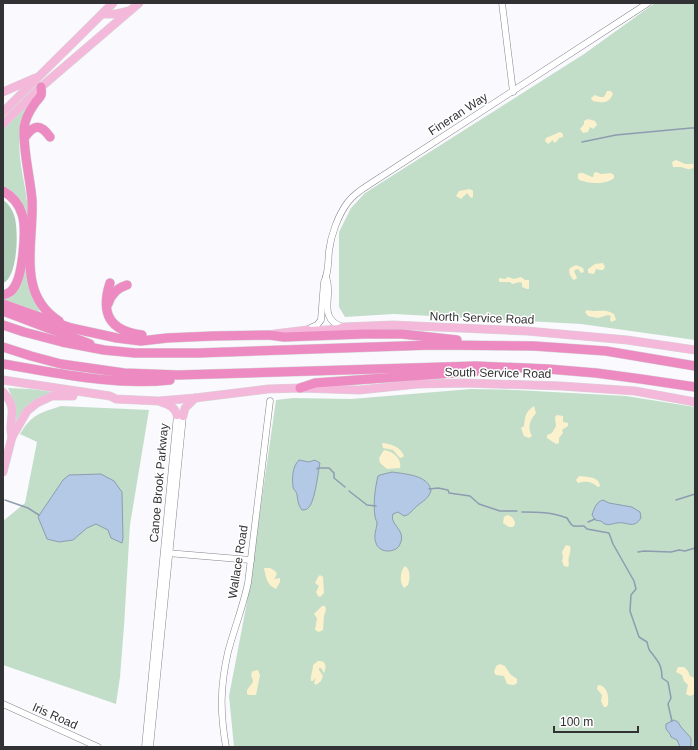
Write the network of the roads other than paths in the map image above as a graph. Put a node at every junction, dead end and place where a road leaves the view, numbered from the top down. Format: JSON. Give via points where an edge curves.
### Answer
{"nodes":[{"id":1,"x":113,"y":3,"type":"edge"},
{"id":2,"x":139,"y":3,"type":"edge"},
{"id":3,"x":502,"y":3,"type":"edge"},
{"id":4,"x":648,"y":3,"type":"edge"},
{"id":5,"x":131,"y":10,"type":"junction"},
{"id":6,"x":102,"y":14,"type":"junction"},
{"id":7,"x":90,"y":26,"type":"junction"},
{"id":8,"x":109,"y":29,"type":"junction"},
{"id":9,"x":41,"y":75,"type":"junction"},
{"id":10,"x":41,"y":87,"type":"junction"},
{"id":11,"x":3,"y":92,"type":"edge"},
{"id":12,"x":513,"y":92,"type":"junction"},
{"id":13,"x":3,"y":112,"type":"edge"},
{"id":14,"x":3,"y":124,"type":"edge"},
{"id":15,"x":25,"y":136,"type":"junction"},
{"id":16,"x":50,"y":137,"type":"dead end"},
{"id":17,"x":3,"y":191,"type":"edge"},
{"id":18,"x":326,"y":277,"type":"junction"},
{"id":19,"x":110,"y":283,"type":"dead end"},
{"id":20,"x":127,"y":285,"type":"dead end"},
{"id":21,"x":3,"y":295,"type":"edge"},
{"id":22,"x":3,"y":304,"type":"edge"},
{"id":23,"x":3,"y":311,"type":"edge"},
{"id":24,"x":108,"y":313,"type":"junction"},
{"id":25,"x":3,"y":325,"type":"edge"},
{"id":26,"x":343,"y":326,"type":"junction"},
{"id":27,"x":71,"y":328,"type":"junction"},
{"id":28,"x":307,"y":330,"type":"junction"},
{"id":29,"x":268,"y":335,"type":"junction"},
{"id":30,"x":167,"y":338,"type":"junction"},
{"id":31,"x":486,"y":345,"type":"junction"},
{"id":32,"x":3,"y":347,"type":"edge"},
{"id":33,"x":104,"y":350,"type":"junction"},
{"id":34,"x":695,"y":350,"type":"edge"},
{"id":35,"x":3,"y":364,"type":"edge"},
{"id":36,"x":692,"y":365,"type":"edge"},
{"id":37,"x":500,"y":367,"type":"junction"},
{"id":38,"x":239,"y":372,"type":"junction"},
{"id":39,"x":3,"y":380,"type":"edge"},
{"id":40,"x":695,"y":387,"type":"edge"},
{"id":41,"x":300,"y":388,"type":"junction"},
{"id":42,"x":3,"y":392,"type":"edge"},
{"id":43,"x":195,"y":398,"type":"junction"},
{"id":44,"x":116,"y":399,"type":"junction"},
{"id":45,"x":159,"y":401,"type":"junction"},
{"id":46,"x":270,"y":401,"type":"dead end"},
{"id":47,"x":695,"y":402,"type":"edge"},
{"id":48,"x":180,"y":416,"type":"junction"},
{"id":49,"x":12,"y":437,"type":"junction"},
{"id":50,"x":3,"y":472,"type":"edge"},
{"id":51,"x":167,"y":553,"type":"junction"},
{"id":52,"x":251,"y":560,"type":"junction"},
{"id":53,"x":3,"y":704,"type":"edge"},
{"id":54,"x":98,"y":747,"type":"edge"},
{"id":55,"x":144,"y":747,"type":"edge"},
{"id":56,"x":150,"y":747,"type":"edge"},
{"id":57,"x":226,"y":747,"type":"edge"}],
"edges":[{"from":1,"to":6,"type":"main road"},
{"from":2,"to":5,"type":"main road"},
{"from":3,"to":12,"type":"street"},
{"from":4,"to":12,"type":"street","name":"Fineran Way"},
{"from":5,"to":6,"type":"main road"},
{"from":5,"to":8,"type":"main road"},
{"from":6,"to":7,"type":"main road"},
{"from":7,"to":8,"type":"main road"},
{"from":7,"to":9,"type":"main road"},
{"from":8,"to":10,"type":"main road"},
{"from":9,"to":11,"type":"main road"},
{"from":9,"to":13,"type":"main road"},
{"from":10,"to":14,"type":"main road"},
{"from":10,"to":15,"type":"highway","via":[[42,94],[27,117]]},
{"from":12,"to":18,"type":"street","name":"Fineran Way","via":[[353,196],[343,211],[332,238]]},
{"from":15,"to":16,"type":"highway","via":[[32,129],[39,127]]},
{"from":15,"to":27,"type":"highway","via":[[32,202],[29,260],[34,287],[43,308]]},
{"from":17,"to":21,"type":"highway","via":[[13,198],[24,219],[19,276],[14,288]]},
{"from":18,"to":26,"type":"street","name":"Fineran Way","via":[[329,282],[329,318]]},
{"from":18,"to":28,"type":"street","name":"Fineran Way","via":[[321,320]]},
{"from":19,"to":24,"type":"highway","via":[[105,303]]},
{"from":20,"to":24,"type":"highway","via":[[120,287],[111,295]]},
{"from":22,"to":27,"type":"highway"},
{"from":23,"to":33,"type":"highway"},
{"from":24,"to":30,"type":"highway","via":[[114,324],[125,332]]},
{"from":25,"to":33,"type":"highway","via":[[29,334]]},
{"from":26,"to":28,"type":"main road","name":"North Service Road"},
{"from":26,"to":34,"type":"main road","name":"North Service Road","via":[[393,325],[527,331],[627,340]]},
{"from":27,"to":30,"type":"highway","via":[[141,341]]},
{"from":28,"to":29,"type":"main road","name":"North Service Road"},
{"from":29,"to":30,"type":"highway"},
{"from":29,"to":31,"type":"highway","via":[[284,337],[402,334]]},
{"from":31,"to":33,"type":"highway","via":[[406,345],[161,354]]},
{"from":31,"to":36,"type":"highway","via":[[606,351]]},
{"from":32,"to":38,"type":"highway","via":[[61,364],[124,373],[178,375]]},
{"from":35,"to":38,"type":"highway","via":[[83,377],[127,381],[158,381]]},
{"from":37,"to":38,"type":"highway","via":[[431,366]]},
{"from":37,"to":40,"type":"highway","via":[[596,373]]},
{"from":37,"to":41,"type":"highway","via":[[476,372],[316,383]]},
{"from":39,"to":44,"type":"main road"},
{"from":41,"to":43,"type":"main road","name":"South Service Road","via":[[268,389]]},
{"from":41,"to":47,"type":"main road","name":"South Service Road","via":[[359,390],[418,384],[465,383],[561,386],[635,391]]},
{"from":42,"to":49,"type":"main road","via":[[12,407]]},
{"from":43,"to":45,"type":"main road","name":"South Service Road"},
{"from":43,"to":48,"type":"main road"},
{"from":44,"to":45,"type":"main road","name":"South Service Road"},
{"from":44,"to":49,"type":"main road","via":[[67,395],[47,398],[37,402],[27,411]]},
{"from":45,"to":48,"type":"main road","via":[[169,404]]},
{"from":46,"to":52,"type":"street","name":"Wallace Road"},
{"from":48,"to":51,"type":"street","name":"Canoe Brook Parkway"},
{"from":49,"to":50,"type":"main road"},
{"from":51,"to":52,"type":"street"},
{"from":51,"to":55,"type":"street","name":"Canoe Brook Parkway"},
{"from":51,"to":56,"type":"street","name":"Canoe Brook Parkway"},
{"from":52,"to":57,"type":"street","name":"Wallace Road","via":[[245,596],[223,676],[221,706]]},
{"from":53,"to":54,"type":"street","name":"Iris Road"}]}
